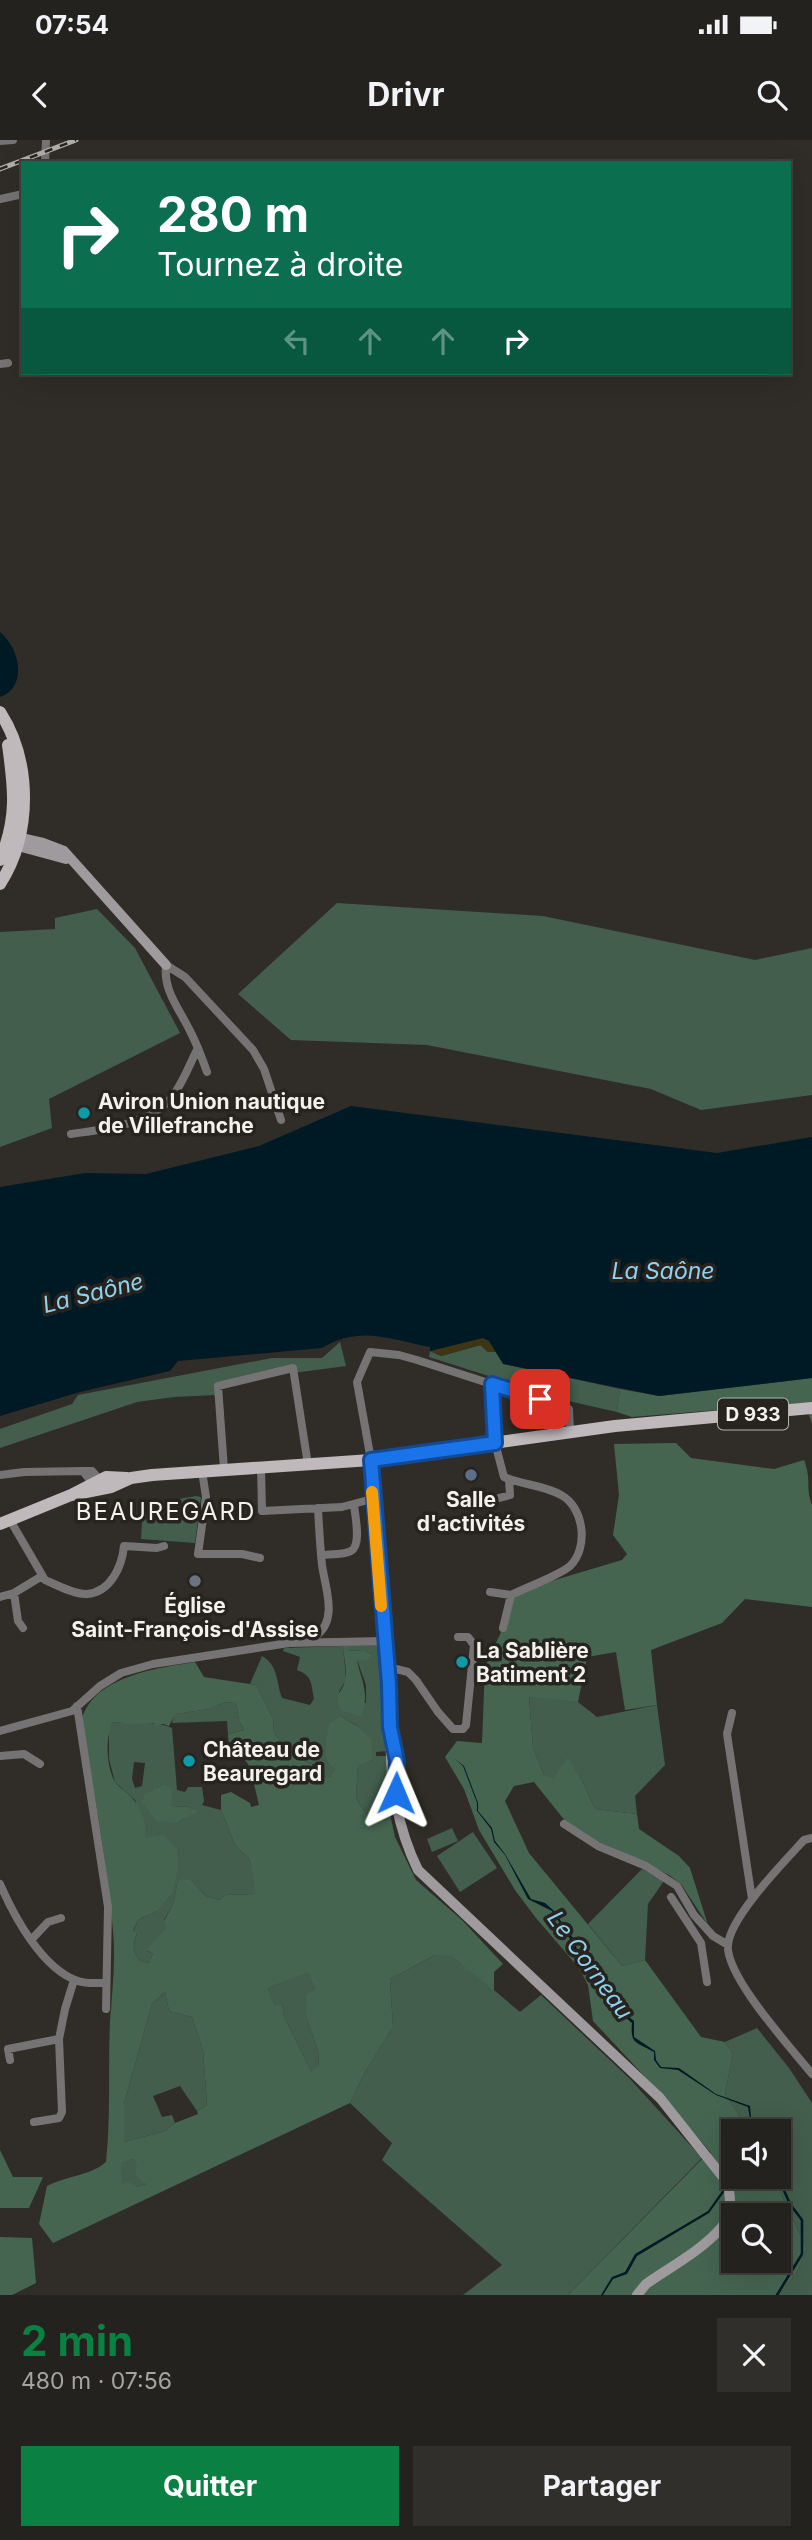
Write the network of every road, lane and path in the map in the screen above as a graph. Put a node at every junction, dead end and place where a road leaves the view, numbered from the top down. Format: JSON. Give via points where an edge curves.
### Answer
{"nodes":[{"id":1,"x":13,"y":140,"type":"edge"},
{"id":2,"x":46,"y":140,"type":"edge"},
{"id":3,"x":0,"y":141,"type":"edge"},
{"id":4,"x":45,"y":161,"type":"edge"},
{"id":5,"x":19,"y":195,"type":"edge"},
{"id":6,"x":0,"y":199,"type":"edge"},
{"id":7,"x":0,"y":713,"type":"edge"},
{"id":8,"x":16,"y":840,"type":"junction"},
{"id":9,"x":0,"y":860,"type":"edge"},
{"id":10,"x":0,"y":884,"type":"edge"},
{"id":11,"x":166,"y":964,"type":"junction"},
{"id":12,"x":198,"y":1048,"type":"junction"},
{"id":13,"x":207,"y":1072,"type":"dead end"},
{"id":14,"x":281,"y":1120,"type":"dead end"},
{"id":15,"x":71,"y":1134,"type":"dead end"},
{"id":16,"x":492,"y":1384,"type":"junction"},
{"id":17,"x":812,"y":1408,"type":"edge"},
{"id":18,"x":569,"y":1431,"type":"junction"},
{"id":19,"x":495,"y":1443,"type":"junction"},
{"id":20,"x":371,"y":1460,"type":"junction"},
{"id":21,"x":308,"y":1465,"type":"junction"},
{"id":22,"x":261,"y":1468,"type":"junction"},
{"id":23,"x":224,"y":1469,"type":"junction"},
{"id":24,"x":202,"y":1471,"type":"junction"},
{"id":25,"x":0,"y":1475,"type":"edge"},
{"id":26,"x":509,"y":1479,"type":"junction"},
{"id":27,"x":98,"y":1484,"type":"junction"},
{"id":28,"x":372,"y":1499,"type":"junction"},
{"id":29,"x":484,"y":1502,"type":"dead end"},
{"id":30,"x":354,"y":1505,"type":"junction"},
{"id":31,"x":318,"y":1508,"type":"junction"},
{"id":32,"x":5,"y":1522,"type":"edge"},
{"id":33,"x":164,"y":1546,"type":"dead end"},
{"id":34,"x":321,"y":1555,"type":"junction"},
{"id":35,"x":260,"y":1558,"type":"dead end"},
{"id":36,"x":42,"y":1576,"type":"junction"},
{"id":37,"x":490,"y":1592,"type":"dead end"},
{"id":38,"x":14,"y":1593,"type":"junction"},
{"id":39,"x":511,"y":1595,"type":"junction"},
{"id":40,"x":0,"y":1597,"type":"edge"},
{"id":41,"x":23,"y":1628,"type":"dead end"},
{"id":42,"x":503,"y":1628,"type":"dead end"},
{"id":43,"x":317,"y":1634,"type":"dead end"},
{"id":44,"x":458,"y":1637,"type":"dead end"},
{"id":45,"x":384,"y":1640,"type":"junction"},
{"id":46,"x":388,"y":1667,"type":"junction"},
{"id":47,"x":75,"y":1709,"type":"junction"},
{"id":48,"x":732,"y":1713,"type":"dead end"},
{"id":49,"x":0,"y":1731,"type":"edge"},
{"id":50,"x":0,"y":1756,"type":"edge"},
{"id":51,"x":40,"y":1764,"type":"dead end"},
{"id":52,"x":564,"y":1824,"type":"dead end"},
{"id":53,"x":812,"y":1838,"type":"edge"},
{"id":54,"x":0,"y":1884,"type":"edge"},
{"id":55,"x":671,"y":1897,"type":"dead end"},
{"id":56,"x":752,"y":1899,"type":"junction"},
{"id":57,"x":61,"y":1918,"type":"dead end"},
{"id":58,"x":713,"y":1936,"type":"junction"},
{"id":59,"x":31,"y":1940,"type":"junction"},
{"id":60,"x":701,"y":1942,"type":"junction"},
{"id":61,"x":728,"y":1945,"type":"junction"},
{"id":62,"x":74,"y":1980,"type":"junction"},
{"id":63,"x":707,"y":1982,"type":"dead end"},
{"id":64,"x":105,"y":1983,"type":"junction"},
{"id":65,"x":106,"y":2009,"type":"dead end"},
{"id":66,"x":59,"y":2039,"type":"junction"},
{"id":67,"x":10,"y":2060,"type":"dead end"},
{"id":68,"x":812,"y":2074,"type":"edge"},
{"id":69,"x":34,"y":2122,"type":"dead end"},
{"id":70,"x":637,"y":2295,"type":"edge"}],
"edges":[{"from":1,"to":3,"type":"street"},
{"from":2,"to":4,"type":"street"},
{"from":5,"to":6,"type":"street"},
{"from":7,"to":8,"type":"main road","via":[[15,789]]},
{"from":8,"to":9,"type":"main road"},
{"from":8,"to":10,"type":"main road"},
{"from":8,"to":11,"type":"street","via":[[78,865]]},
{"from":11,"to":12,"type":"street","via":[[168,992]]},
{"from":11,"to":14,"type":"street","via":[[185,977],[253,1050]]},
{"from":12,"to":13,"type":"street"},
{"from":12,"to":15,"type":"street","via":[[172,1098],[148,1116],[118,1127]]},
{"from":16,"to":18,"type":"street","via":[[569,1409]]},
{"from":16,"to":19,"type":"street"},
{"from":16,"to":20,"type":"street","via":[[399,1354],[370,1352],[357,1382]]},
{"from":17,"to":18,"type":"main road","number":"D 933"},
{"from":18,"to":19,"type":"main road","number":"D 933"},
{"from":19,"to":20,"type":"main road","number":"D 933"},
{"from":19,"to":26,"type":"street","via":[[504,1477]]},
{"from":20,"to":21,"type":"main road","number":"D 933"},
{"from":20,"to":28,"type":"street"},
{"from":21,"to":22,"type":"main road","number":"D 933"},
{"from":21,"to":23,"type":"street","via":[[293,1368],[218,1386]]},
{"from":22,"to":23,"type":"main road","number":"D 933"},
{"from":22,"to":31,"type":"street","via":[[262,1511]]},
{"from":23,"to":24,"type":"main road","number":"D 933"},
{"from":24,"to":27,"type":"main road","number":"D 933","via":[[106,1476]]},
{"from":24,"to":35,"type":"street","via":[[206,1500],[198,1554]]},
{"from":25,"to":27,"type":"street","via":[[92,1471]]},
{"from":26,"to":29,"type":"street","via":[[510,1495]]},
{"from":26,"to":39,"type":"street","via":[[559,1493],[573,1502],[582,1525],[579,1549],[570,1566]]},
{"from":27,"to":32,"type":"main road","number":"D 933"},
{"from":28,"to":30,"type":"street"},
{"from":28,"to":45,"type":"street"},
{"from":30,"to":31,"type":"street"},
{"from":30,"to":34,"type":"street","via":[[354,1548]]},
{"from":31,"to":34,"type":"street"},
{"from":32,"to":36,"type":"street"},
{"from":33,"to":36,"type":"street","via":[[124,1545],[119,1572],[100,1590],[86,1594]]},
{"from":34,"to":43,"type":"street","via":[[328,1608],[325,1625]]},
{"from":36,"to":38,"type":"street"},
{"from":37,"to":39,"type":"street"},
{"from":38,"to":40,"type":"street"},
{"from":38,"to":41,"type":"street"},
{"from":39,"to":42,"type":"street"},
{"from":44,"to":46,"type":"street","via":[[468,1637],[474,1645],[463,1729],[453,1729],[408,1672]]},
{"from":45,"to":46,"type":"street"},
{"from":45,"to":47,"type":"street","via":[[279,1644],[153,1664],[121,1673]]},
{"from":46,"to":70,"type":"street","via":[[396,1793],[402,1833],[418,1870],[626,2064],[675,2115],[730,2191],[730,2209],[722,2227]]},
{"from":47,"to":49,"type":"street"},
{"from":47,"to":64,"type":"street","via":[[107,1907]]},
{"from":48,"to":56,"type":"street","via":[[727,1734]]},
{"from":50,"to":51,"type":"street","via":[[24,1754]]},
{"from":52,"to":58,"type":"street","via":[[677,1885]]},
{"from":53,"to":56,"type":"street","via":[[804,1840]]},
{"from":54,"to":59,"type":"street"},
{"from":55,"to":60,"type":"street"},
{"from":56,"to":61,"type":"street"},
{"from":57,"to":59,"type":"street","via":[[48,1922]]},
{"from":58,"to":60,"type":"street"},
{"from":58,"to":61,"type":"street"},
{"from":59,"to":62,"type":"street","via":[[49,1962]]},
{"from":60,"to":63,"type":"street"},
{"from":61,"to":68,"type":"street","via":[[732,1966],[761,2012]]},
{"from":62,"to":64,"type":"street"},
{"from":62,"to":66,"type":"street"},
{"from":64,"to":65,"type":"street"},
{"from":66,"to":67,"type":"street","via":[[8,2049]]},
{"from":66,"to":69,"type":"street","via":[[62,2112],[59,2118]]}]}
